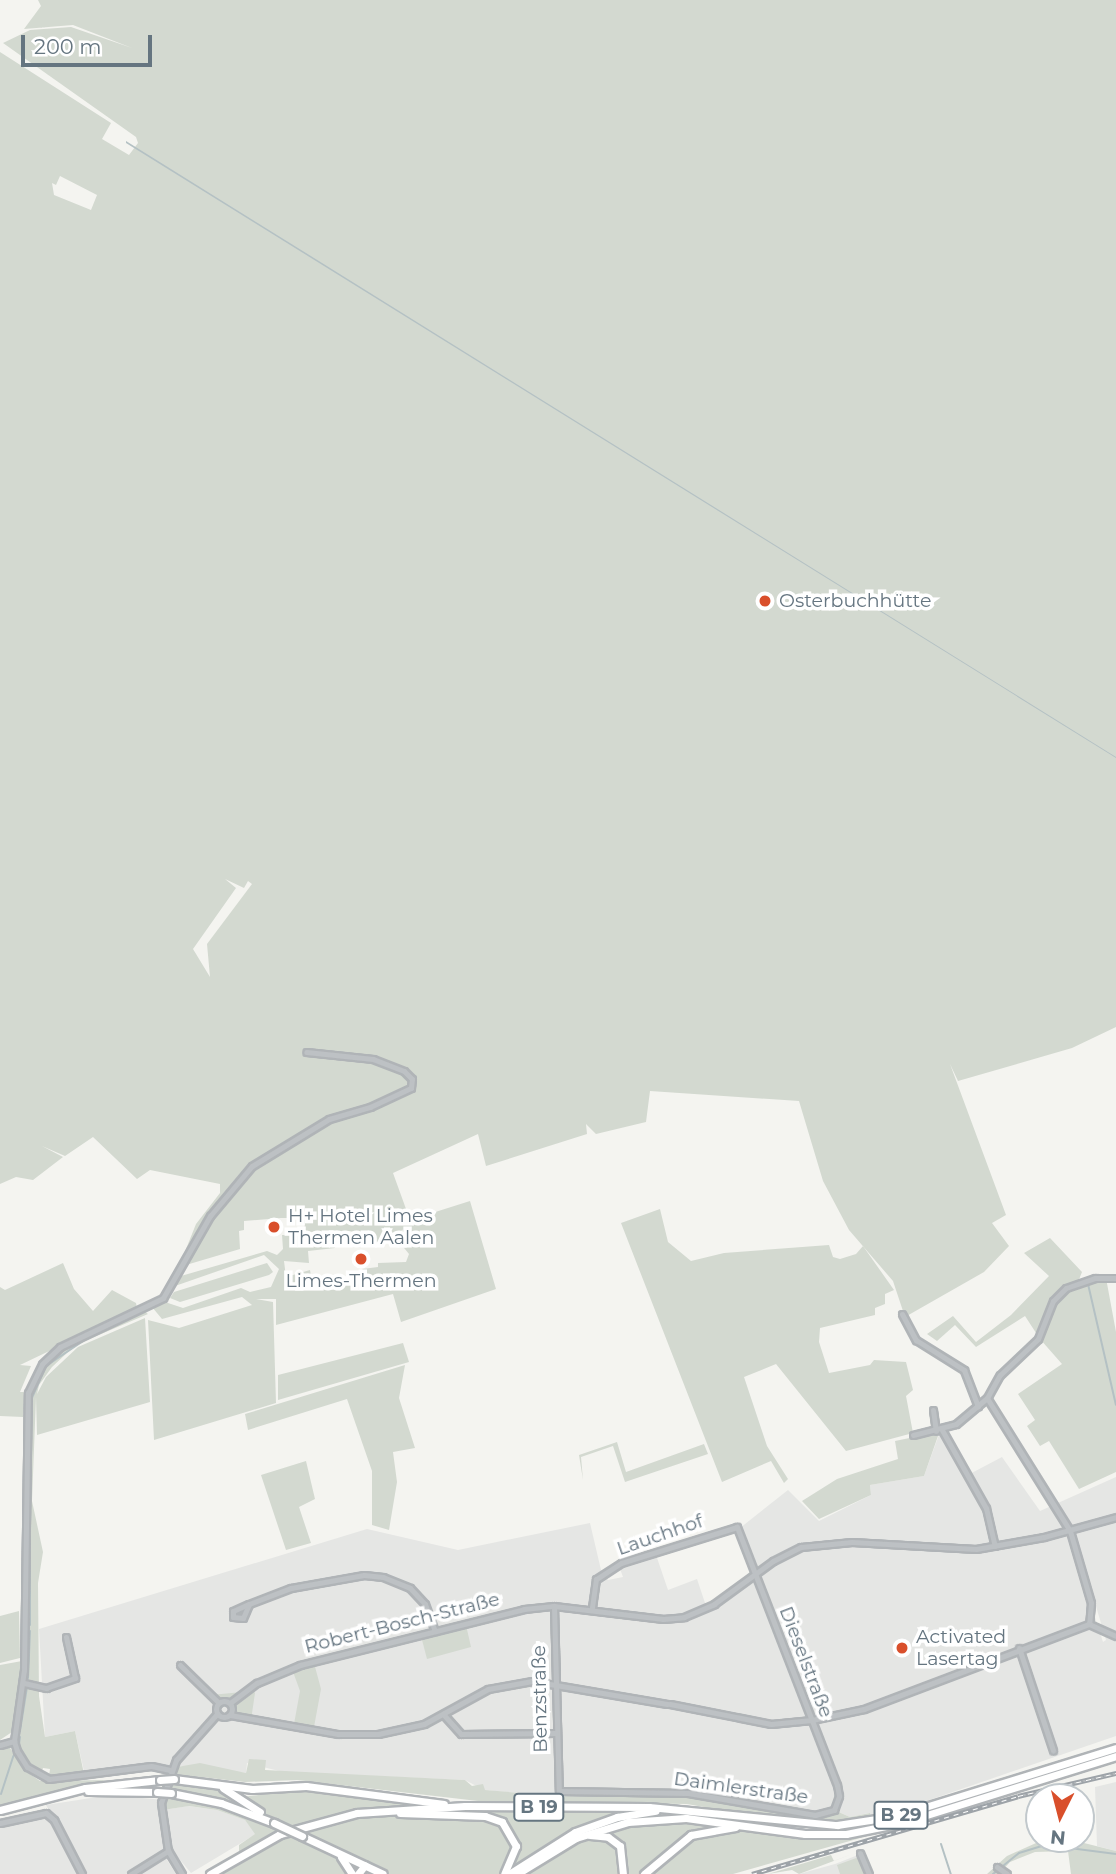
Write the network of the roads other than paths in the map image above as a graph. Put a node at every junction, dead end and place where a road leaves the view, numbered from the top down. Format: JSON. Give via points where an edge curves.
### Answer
{"nodes":[{"id":1,"x":306,"y":1052,"type":"dead end"},
{"id":2,"x":1116,"y":1278,"type":"edge"},
{"id":3,"x":902,"y":1314,"type":"dead end"},
{"id":4,"x":987,"y":1398,"type":"junction"},
{"id":5,"x":978,"y":1406,"type":"junction"},
{"id":6,"x":933,"y":1410,"type":"dead end"},
{"id":7,"x":939,"y":1431,"type":"junction"},
{"id":8,"x":913,"y":1435,"type":"dead end"},
{"id":9,"x":1116,"y":1517,"type":"edge"},
{"id":10,"x":737,"y":1527,"type":"joint"},
{"id":11,"x":1070,"y":1531,"type":"junction"},
{"id":12,"x":995,"y":1546,"type":"junction"},
{"id":13,"x":754,"y":1573,"type":"junction"},
{"id":14,"x":249,"y":1604,"type":"dead end"},
{"id":15,"x":554,"y":1606,"type":"junction"},
{"id":16,"x":592,"y":1609,"type":"junction"},
{"id":17,"x":1089,"y":1624,"type":"junction"},
{"id":18,"x":435,"y":1631,"type":"junction"},
{"id":19,"x":1116,"y":1636,"type":"edge"},
{"id":20,"x":66,"y":1637,"type":"dead end"},
{"id":21,"x":1019,"y":1648,"type":"junction"},
{"id":22,"x":180,"y":1665,"type":"dead end"},
{"id":23,"x":555,"y":1682,"type":"junction"},
{"id":24,"x":24,"y":1683,"type":"junction"},
{"id":25,"x":219,"y":1703,"type":"junction"},
{"id":26,"x":230,"y":1703,"type":"junction"},
{"id":27,"x":217,"y":1714,"type":"junction"},
{"id":28,"x":230,"y":1714,"type":"junction"},
{"id":29,"x":443,"y":1714,"type":"junction"},
{"id":30,"x":812,"y":1720,"type":"junction"},
{"id":31,"x":556,"y":1733,"type":"junction"},
{"id":32,"x":14,"y":1741,"type":"junction"},
{"id":33,"x":0,"y":1745,"type":"edge"},
{"id":34,"x":1116,"y":1748,"type":"edge"},
{"id":35,"x":1053,"y":1750,"type":"dead end"},
{"id":36,"x":1116,"y":1756,"type":"edge"},
{"id":37,"x":170,"y":1770,"type":"junction"},
{"id":38,"x":205,"y":1781,"type":"junction"},
{"id":39,"x":559,"y":1791,"type":"joint"},
{"id":40,"x":52,"y":1795,"type":"junction"},
{"id":41,"x":466,"y":1806,"type":"junction"},
{"id":42,"x":0,"y":1810,"type":"edge"},
{"id":43,"x":685,"y":1810,"type":"junction"},
{"id":44,"x":834,"y":1810,"type":"joint"},
{"id":45,"x":357,"y":1813,"type":"junction"},
{"id":46,"x":271,"y":1821,"type":"junction"},
{"id":47,"x":0,"y":1823,"type":"edge"},
{"id":48,"x":757,"y":1827,"type":"junction"},
{"id":49,"x":576,"y":1838,"type":"junction"},
{"id":50,"x":316,"y":1843,"type":"junction"},
{"id":51,"x":167,"y":1851,"type":"junction"},
{"id":52,"x":860,"y":1853,"type":"dead end"},
{"id":53,"x":341,"y":1857,"type":"junction"},
{"id":54,"x":229,"y":1861,"type":"junction"},
{"id":55,"x":999,"y":1868,"type":"dead end"},
{"id":56,"x":363,"y":1870,"type":"edge"},
{"id":57,"x":179,"y":1872,"type":"edge"},
{"id":58,"x":82,"y":1874,"type":"edge"},
{"id":59,"x":131,"y":1874,"type":"edge"},
{"id":60,"x":210,"y":1874,"type":"edge"},
{"id":61,"x":216,"y":1874,"type":"edge"},
{"id":62,"x":352,"y":1874,"type":"edge"},
{"id":63,"x":373,"y":1874,"type":"edge"},
{"id":64,"x":383,"y":1874,"type":"edge"},
{"id":65,"x":507,"y":1874,"type":"edge"},
{"id":66,"x":517,"y":1874,"type":"edge"},
{"id":67,"x":623,"y":1874,"type":"edge"},
{"id":68,"x":644,"y":1874,"type":"edge"},
{"id":69,"x":869,"y":1874,"type":"edge"},
{"id":70,"x":1007,"y":1874,"type":"edge"}],
"edges":[{"from":1,"to":24,"type":"street","via":[[373,1059],[404,1071],[412,1079],[411,1088],[329,1119],[252,1166],[210,1216],[163,1298],[60,1347],[31,1383],[25,1411]]},
{"from":2,"to":4,"type":"street","via":[[1083,1281],[1056,1296],[1038,1339],[1000,1375]]},
{"from":3,"to":5,"type":"street","via":[[916,1340],[964,1370]]},
{"from":4,"to":5,"type":"street"},
{"from":4,"to":11,"type":"street"},
{"from":5,"to":7,"type":"street"},
{"from":6,"to":7,"type":"street"},
{"from":7,"to":8,"type":"street"},
{"from":7,"to":12,"type":"street","via":[[986,1508]]},
{"from":9,"to":11,"type":"street","name":"Robert-Bosch-Straße"},
{"from":10,"to":13,"type":"street","name":"Dieselstraße"},
{"from":10,"to":16,"type":"street","name":"Lauchhof","via":[[639,1555],[596,1579]]},
{"from":11,"to":12,"type":"street","name":"Robert-Bosch-Straße"},
{"from":11,"to":17,"type":"street","via":[[1089,1594]]},
{"from":12,"to":13,"type":"street","name":"Robert-Bosch-Straße","via":[[953,1549],[825,1542],[801,1547]]},
{"from":13,"to":16,"type":"street","name":"Robert-Bosch-Straße","via":[[714,1604],[684,1617],[663,1619]]},
{"from":13,"to":30,"type":"street","name":"Dieselstraße"},
{"from":14,"to":18,"type":"street","via":[[291,1588],[335,1579],[383,1577],[411,1588],[425,1604]]},
{"from":15,"to":16,"type":"street","name":"Robert-Bosch-Straße"},
{"from":15,"to":18,"type":"street","name":"Robert-Bosch-Straße"},
{"from":15,"to":23,"type":"street","name":"Benzstraße"},
{"from":17,"to":19,"type":"street"},
{"from":17,"to":21,"type":"street"},
{"from":18,"to":26,"type":"street","name":"Robert-Bosch-Straße","via":[[278,1673]]},
{"from":20,"to":24,"type":"street","via":[[75,1678],[46,1688]]},
{"from":21,"to":30,"type":"street","via":[[864,1709]]},
{"from":21,"to":35,"type":"street"},
{"from":22,"to":25,"type":"street"},
{"from":23,"to":29,"type":"street","via":[[488,1689]]},
{"from":23,"to":30,"type":"street","via":[[771,1724]]},
{"from":23,"to":31,"type":"street","name":"Benzstraße"},
{"from":24,"to":32,"type":"street"},
{"from":25,"to":26,"type":"street"},
{"from":25,"to":27,"type":"street"},
{"from":26,"to":28,"type":"street"},
{"from":27,"to":28,"type":"street"},
{"from":27,"to":37,"type":"street","via":[[195,1734]]},
{"from":28,"to":29,"type":"street","via":[[360,1735],[408,1728]]},
{"from":29,"to":31,"type":"street","via":[[461,1734]]},
{"from":30,"to":44,"type":"street","name":"Dieselstraße","via":[[837,1785]]},
{"from":31,"to":39,"type":"street","name":"Benzstraße"},
{"from":32,"to":33,"type":"street"},
{"from":32,"to":37,"type":"street","via":[[27,1767],[48,1779],[151,1766]]},
{"from":34,"to":43,"type":"highway","number":"B 29","via":[[867,1822],[807,1825]]},
{"from":36,"to":48,"type":"highway","number":"B 29","via":[[873,1830],[814,1835]]},
{"from":37,"to":51,"type":"street","via":[[161,1803]]},
{"from":38,"to":40,"type":"highway","number":"B 19","bridge":true,"via":[[160,1780]]},
{"from":38,"to":41,"type":"highway","number":"B 19","via":[[251,1789],[306,1786]]},
{"from":38,"to":46,"type":"highway","number":"B 19","via":[[235,1795]]},
{"from":39,"to":44,"type":"street","name":"Daimlerstraße","via":[[688,1793],[815,1815]]},
{"from":40,"to":42,"type":"highway","number":"B 19"},
{"from":40,"to":46,"type":"highway","number":"B 19","bridge":true,"via":[[171,1793],[221,1803]]},
{"from":41,"to":43,"type":"highway","number":"B 19"},
{"from":41,"to":45,"type":"highway"},
{"from":43,"to":65,"type":"highway","number":"B 29","via":[[643,1812],[593,1825],[543,1849]]},
{"from":45,"to":54,"type":"highway","number":"B 19","via":[[280,1834]]},
{"from":45,"to":65,"type":"highway","number":"B 19","via":[[495,1818],[512,1831],[516,1846]]},
{"from":46,"to":50,"type":"highway","number":"B 19","bridge":true},
{"from":47,"to":58,"type":"street","via":[[37,1811],[46,1813]]},
{"from":48,"to":49,"type":"highway","number":"B 29","via":[[655,1818]]},
{"from":48,"to":68,"type":"highway","number":"B 29","via":[[717,1828],[691,1835]]},
{"from":49,"to":66,"type":"highway","number":"B 19"},
{"from":49,"to":67,"type":"highway","number":"B 19","via":[[598,1835],[614,1841],[624,1853]]},
{"from":50,"to":53,"type":"highway","number":"B 19"},
{"from":50,"to":56,"type":"highway","number":"B 19"},
{"from":51,"to":57,"type":"street"},
{"from":51,"to":59,"type":"street"},
{"from":52,"to":69,"type":"street"},
{"from":53,"to":56,"type":"highway"},
{"from":53,"to":62,"type":"highway","number":"B 19"},
{"from":54,"to":60,"type":"highway","number":"B 19"},
{"from":54,"to":61,"type":"highway","number":"B 19"},
{"from":55,"to":70,"type":"street"},
{"from":56,"to":63,"type":"highway"},
{"from":56,"to":64,"type":"highway","number":"B 19"}]}
